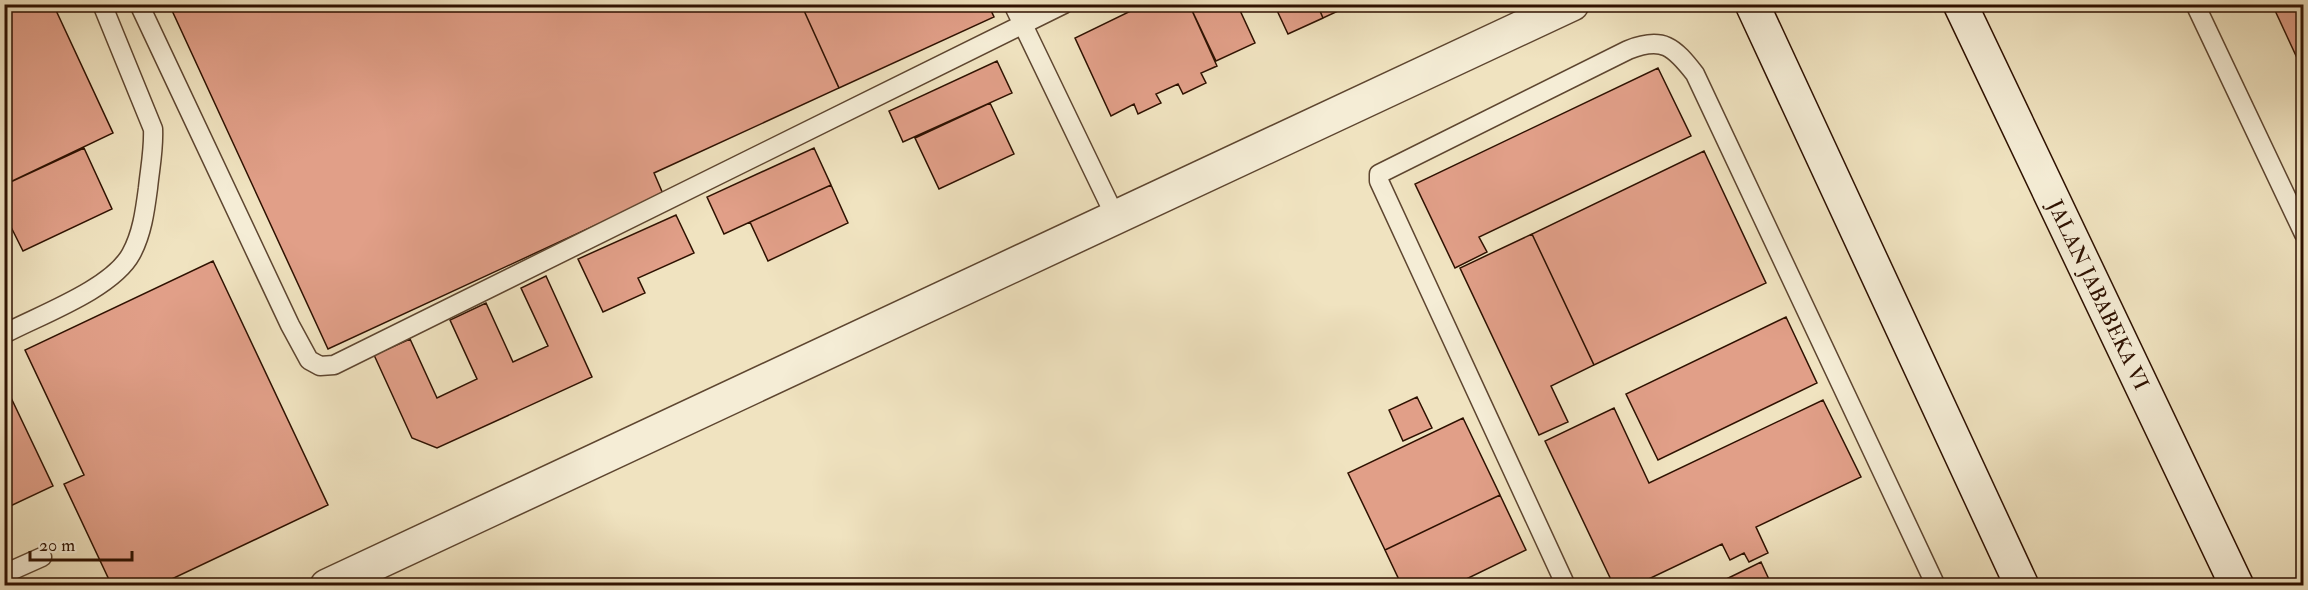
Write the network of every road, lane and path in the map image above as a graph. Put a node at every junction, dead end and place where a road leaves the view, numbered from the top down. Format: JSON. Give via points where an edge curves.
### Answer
{"nodes":[{"id":1,"x":102,"y":4,"type":"edge"},
{"id":2,"x":140,"y":4,"type":"edge"},
{"id":3,"x":1013,"y":4,"type":"edge"},
{"id":4,"x":1064,"y":4,"type":"edge"},
{"id":5,"x":1572,"y":4,"type":"edge"},
{"id":6,"x":1752,"y":4,"type":"edge"},
{"id":7,"x":1960,"y":4,"type":"edge"},
{"id":8,"x":2195,"y":4,"type":"edge"},
{"id":9,"x":1022,"y":24,"type":"junction"},
{"id":10,"x":1116,"y":218,"type":"junction"},
{"id":11,"x":2304,"y":234,"type":"edge"},
{"id":12,"x":4,"y":334,"type":"edge"},
{"id":13,"x":42,"y":556,"type":"dead end"},
{"id":14,"x":4,"y":573,"type":"edge"},
{"id":15,"x":327,"y":585,"type":"edge"},
{"id":16,"x":1566,"y":585,"type":"edge"},
{"id":17,"x":1936,"y":585,"type":"edge"},
{"id":18,"x":2022,"y":585,"type":"edge"},
{"id":19,"x":2237,"y":585,"type":"edge"}],
"edges":[{"from":1,"to":12,"type":"lane","via":[[153,129],[145,212],[138,239],[120,270]]},
{"from":2,"to":9,"type":"lane","via":[[290,325],[309,360],[326,366]]},
{"from":3,"to":9,"type":"lane"},
{"from":4,"to":9,"type":"lane"},
{"from":5,"to":10,"type":"street"},
{"from":6,"to":18,"type":"street"},
{"from":7,"to":19,"type":"street","name":"JALAN JABABEKA VI"},
{"from":8,"to":11,"type":"lane"},
{"from":9,"to":10,"type":"lane"},
{"from":10,"to":15,"type":"street"},
{"from":13,"to":14,"type":"lane"},
{"from":16,"to":17,"type":"lane","via":[[1379,174],[1628,50],[1651,43],[1678,54],[1695,74]]}]}
